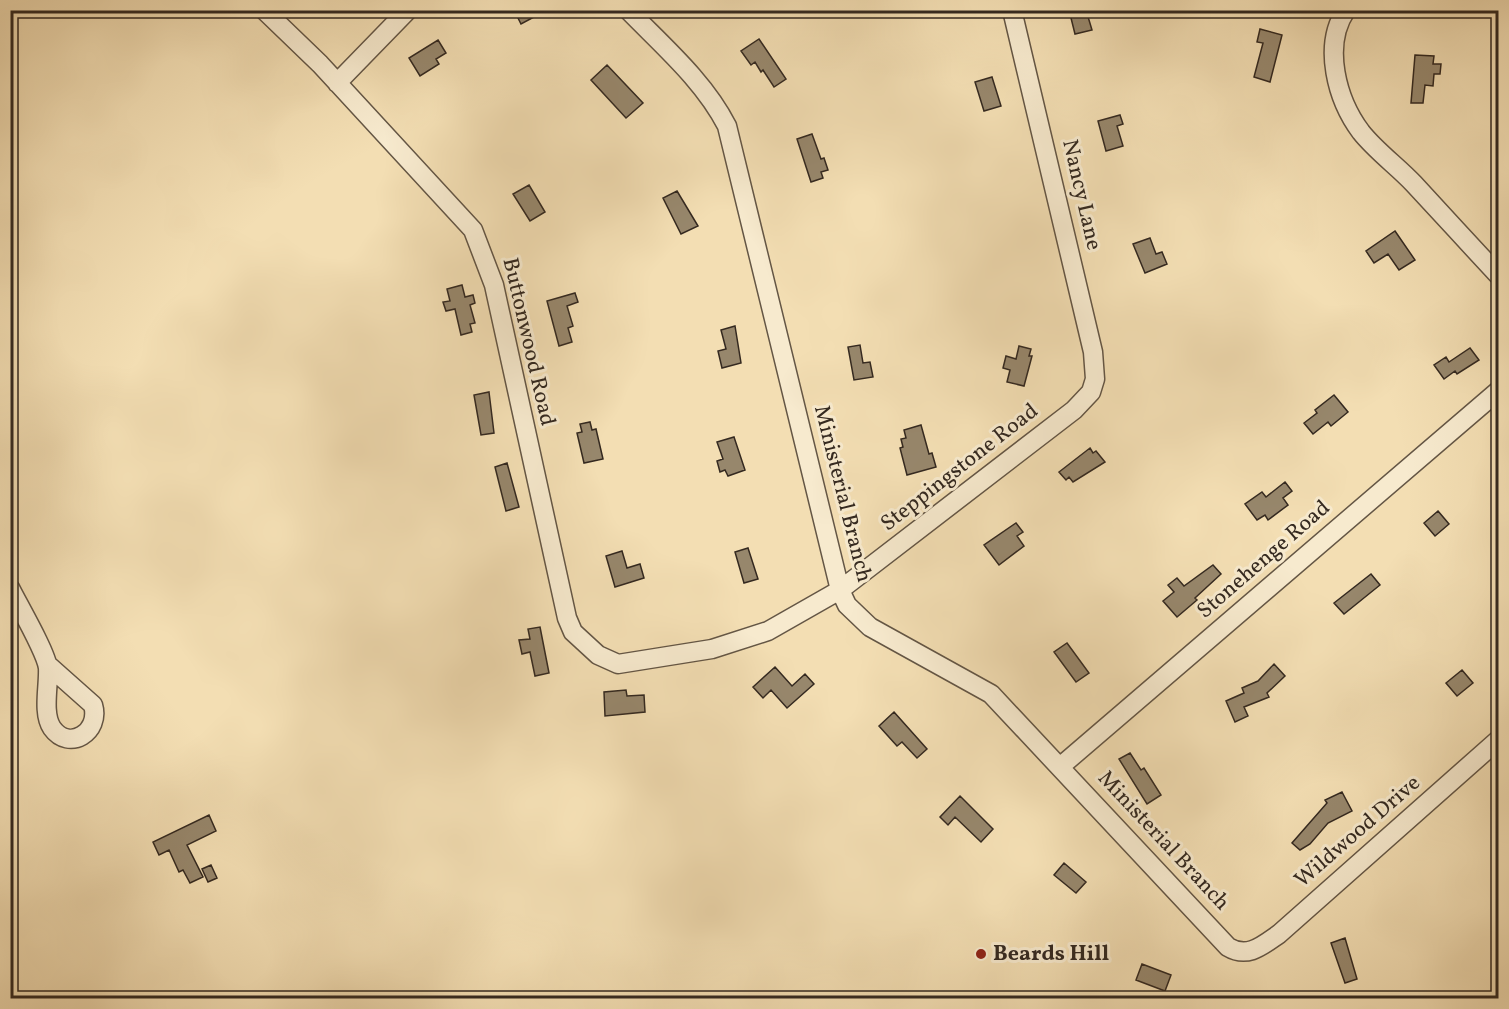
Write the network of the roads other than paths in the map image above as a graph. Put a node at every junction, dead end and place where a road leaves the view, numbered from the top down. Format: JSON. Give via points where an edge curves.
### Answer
{"nodes":[{"id":1,"x":264,"y":10,"type":"edge"},
{"id":2,"x":408,"y":10,"type":"edge"},
{"id":3,"x":628,"y":10,"type":"edge"},
{"id":4,"x":1012,"y":10,"type":"edge"},
{"id":5,"x":1346,"y":10,"type":"edge"},
{"id":6,"x":337,"y":83,"type":"junction"},
{"id":7,"x":1498,"y":276,"type":"edge"},
{"id":8,"x":1498,"y":391,"type":"edge"},
{"id":9,"x":1091,"y":392,"type":"joint"},
{"id":10,"x":10,"y":588,"type":"edge"},
{"id":11,"x":840,"y":590,"type":"junction"},
{"id":12,"x":591,"y":648,"type":"joint"},
{"id":13,"x":48,"y":665,"type":"dead end"},
{"id":14,"x":1498,"y":740,"type":"edge"},
{"id":15,"x":1061,"y":766,"type":"junction"},
{"id":16,"x":1246,"y":953,"type":"joint"}],
"edges":[{"from":1,"to":6,"type":"street","name":"Buttonwood Road"},
{"from":2,"to":6,"type":"street"},
{"from":3,"to":11,"type":"street","name":"Ministerial Branch","via":[[712,100],[727,126]]},
{"from":4,"to":9,"type":"street","name":"Nancy Lane","via":[[1093,352],[1095,379]]},
{"from":5,"to":7,"type":"street","via":[[1334,43],[1335,70],[1344,102],[1361,132]]},
{"from":6,"to":12,"type":"street","name":"Buttonwood Road","via":[[473,230],[494,285],[567,618],[573,632]]},
{"from":8,"to":15,"type":"street","name":"Stonehenge Road"},
{"from":9,"to":11,"type":"street","name":"Steppingstone Road","via":[[1027,448]]},
{"from":10,"to":13,"type":"street"},
{"from":11,"to":12,"type":"street","name":"Steppingstone Road","via":[[768,630],[726,646],[618,664],[605,660]]},
{"from":11,"to":15,"type":"street","name":"Ministerial Branch","via":[[847,605],[870,627],[991,694]]},
{"from":14,"to":16,"type":"street","name":"Wildwood Drive","via":[[1279,934]]},
{"from":15,"to":16,"type":"street","name":"Ministerial Branch","via":[[1222,942],[1236,952]]}]}
